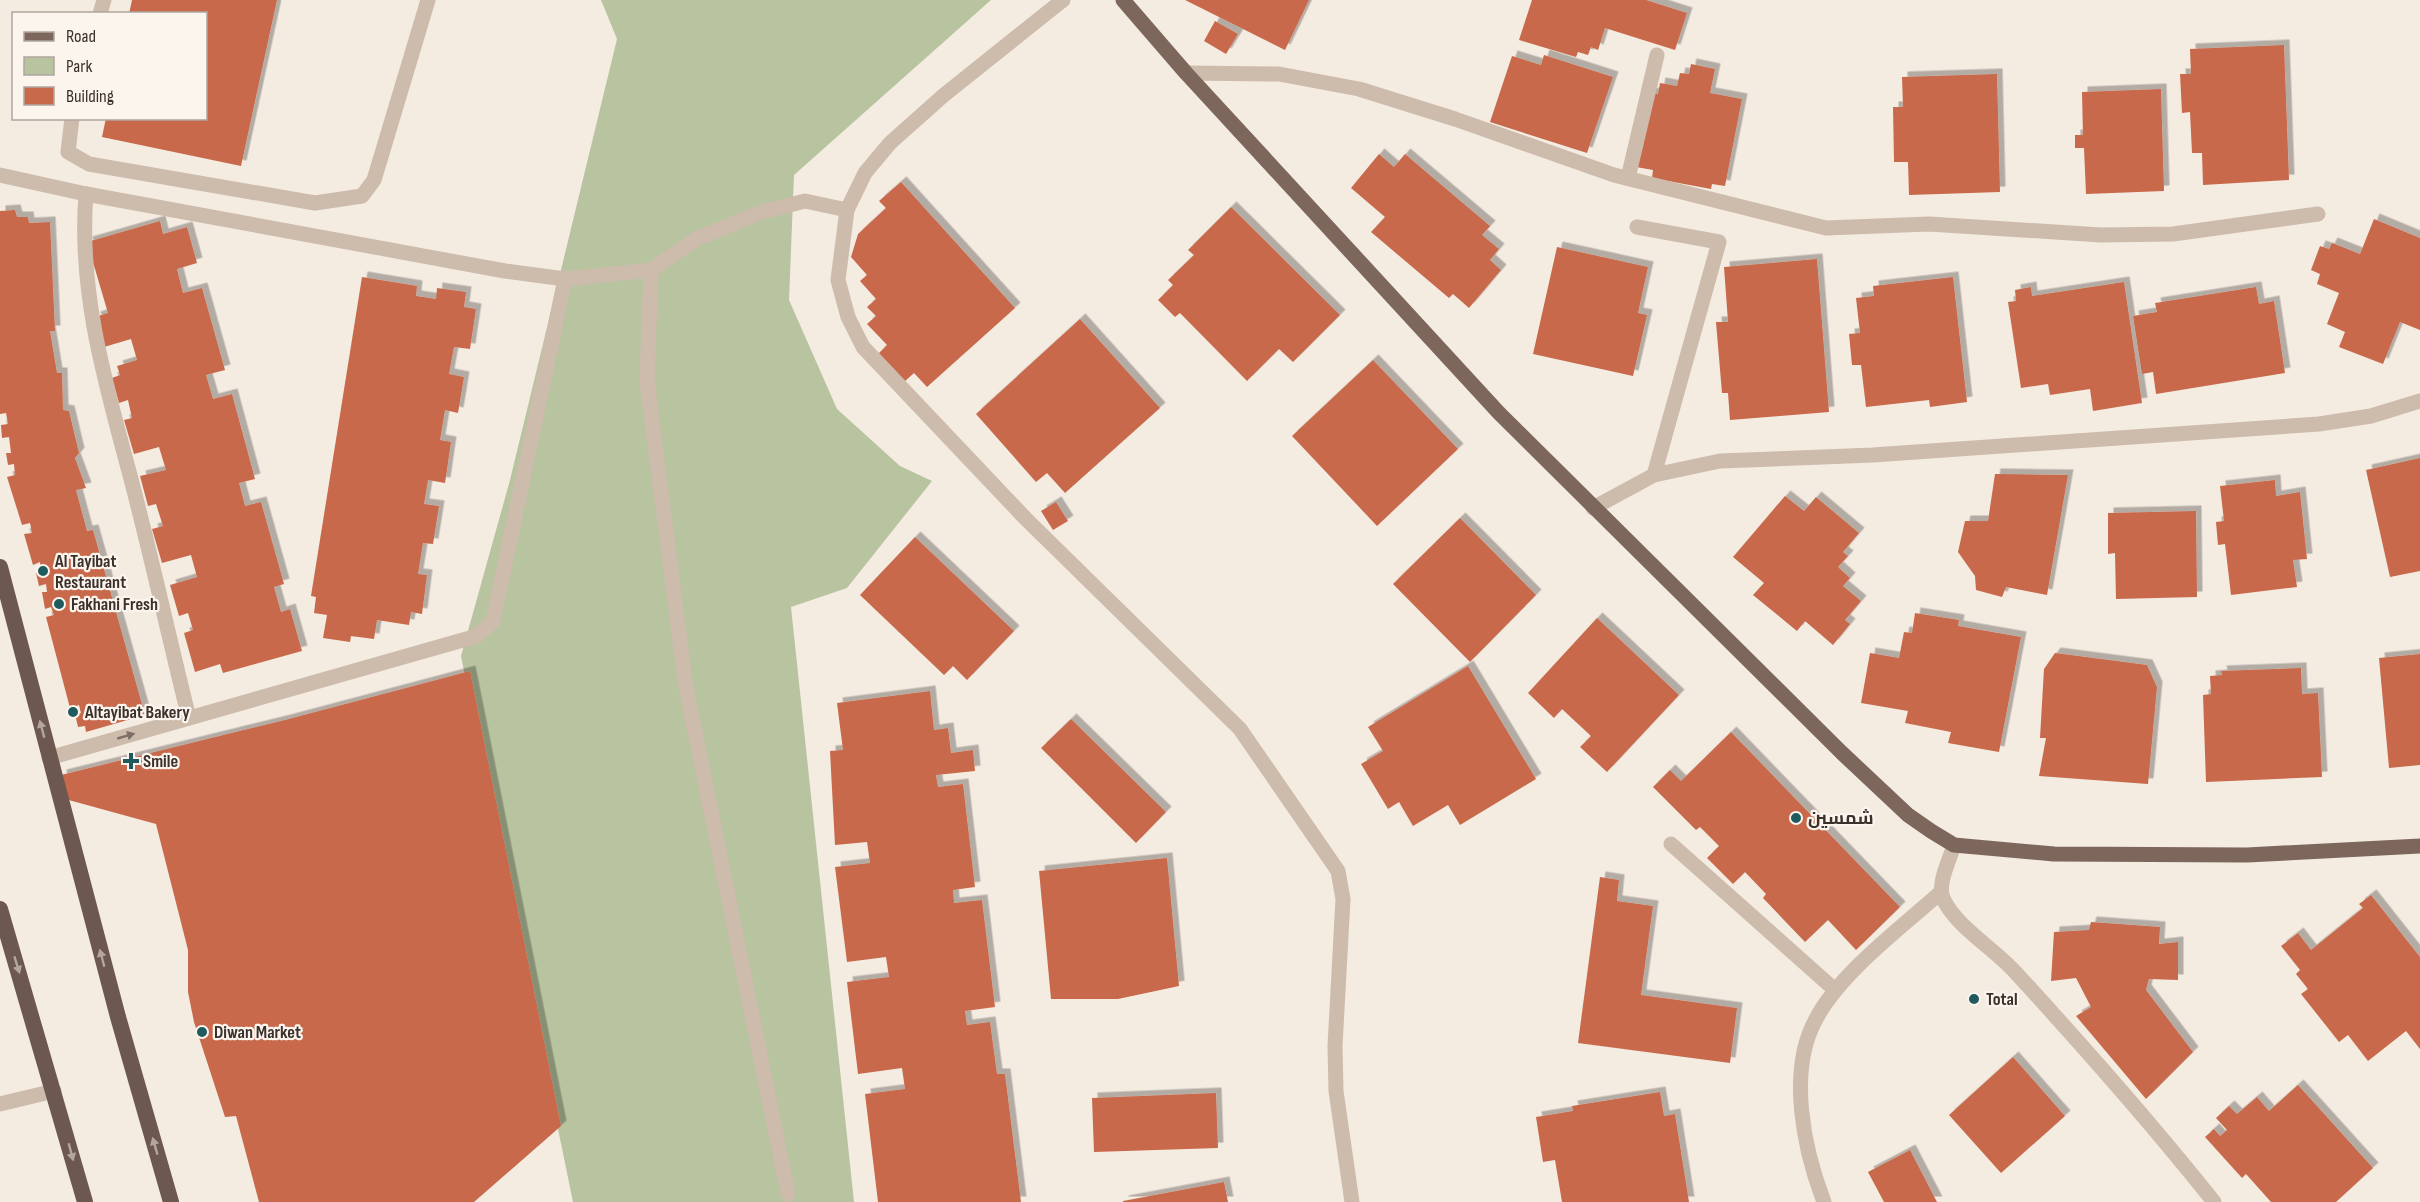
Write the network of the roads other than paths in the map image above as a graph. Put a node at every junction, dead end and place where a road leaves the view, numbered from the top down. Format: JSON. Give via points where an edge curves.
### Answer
{"nodes":[{"id":1,"x":428,"y":0,"type":"edge"},
{"id":2,"x":1063,"y":0,"type":"edge"},
{"id":3,"x":1123,"y":0,"type":"edge"},
{"id":4,"x":1657,"y":55,"type":"dead end"},
{"id":5,"x":1186,"y":73,"type":"junction"},
{"id":6,"x":72,"y":120,"type":"edge"},
{"id":7,"x":0,"y":175,"type":"edge"},
{"id":8,"x":1628,"y":178,"type":"junction"},
{"id":9,"x":86,"y":194,"type":"junction"},
{"id":10,"x":847,"y":210,"type":"junction"},
{"id":11,"x":2318,"y":213,"type":"dead end"},
{"id":12,"x":1637,"y":226,"type":"dead end"},
{"id":13,"x":651,"y":270,"type":"junction"},
{"id":14,"x":565,"y":279,"type":"junction"},
{"id":15,"x":2420,"y":401,"type":"edge"},
{"id":16,"x":1654,"y":476,"type":"junction"},
{"id":17,"x":1593,"y":508,"type":"junction"},
{"id":18,"x":0,"y":567,"type":"edge"},
{"id":19,"x":189,"y":718,"type":"junction"},
{"id":20,"x":49,"y":758,"type":"junction"},
{"id":21,"x":1671,"y":844,"type":"dead end"},
{"id":22,"x":1954,"y":845,"type":"junction"},
{"id":23,"x":2420,"y":846,"type":"edge"},
{"id":24,"x":1941,"y":892,"type":"junction"},
{"id":25,"x":0,"y":909,"type":"edge"},
{"id":26,"x":1835,"y":990,"type":"junction"},
{"id":27,"x":54,"y":1091,"type":"junction"},
{"id":28,"x":0,"y":1104,"type":"edge"},
{"id":29,"x":788,"y":1194,"type":"dead end"},
{"id":30,"x":85,"y":1202,"type":"edge"},
{"id":31,"x":171,"y":1202,"type":"edge"},
{"id":32,"x":1352,"y":1202,"type":"edge"},
{"id":33,"x":1824,"y":1202,"type":"edge"},
{"id":34,"x":2214,"y":1202,"type":"edge"}],
"edges":[{"from":1,"to":6,"type":"street","via":[[374,180],[362,196],[315,202],[89,164],[68,152]]},
{"from":2,"to":10,"type":"street","via":[[890,143],[865,173]]},
{"from":3,"to":5,"type":"main road"},
{"from":4,"to":8,"type":"street"},
{"from":5,"to":8,"type":"street","via":[[1279,75],[1359,89]]},
{"from":5,"to":17,"type":"main road","via":[[1499,413]]},
{"from":7,"to":9,"type":"street"},
{"from":8,"to":11,"type":"street","via":[[1826,228],[1929,224],[2101,235],[2173,234]]},
{"from":9,"to":14,"type":"street"},
{"from":9,"to":19,"type":"street","via":[[86,284],[107,399]]},
{"from":10,"to":13,"type":"street","via":[[805,201],[762,213],[696,239]]},
{"from":10,"to":32,"type":"street","via":[[837,280],[848,317],[863,346],[1026,519],[1240,729],[1338,871],[1343,899],[1336,1091]]},
{"from":12,"to":16,"type":"street","via":[[1719,242]]},
{"from":13,"to":14,"type":"street"},
{"from":13,"to":29,"type":"street","via":[[647,381],[685,682]]},
{"from":14,"to":19,"type":"street","via":[[493,621],[477,636]]},
{"from":15,"to":16,"type":"street","via":[[2371,416],[2319,424],[1873,455],[1720,461]]},
{"from":16,"to":17,"type":"street"},
{"from":17,"to":22,"type":"main road","via":[[1908,815]]},
{"from":20,"to":18,"type":"highway","one_way":true},
{"from":20,"to":19,"type":"street","one_way":true},
{"from":31,"to":20,"type":"highway","one_way":true},
{"from":21,"to":26,"type":"street"},
{"from":22,"to":23,"type":"main road","via":[[2054,854],[2247,855]]},
{"from":22,"to":24,"type":"street"},
{"from":24,"to":26,"type":"street"},
{"from":24,"to":34,"type":"street","via":[[1960,920],[2014,970]]},
{"from":25,"to":27,"type":"highway","one_way":true},
{"from":26,"to":33,"type":"street","via":[[1815,1020],[1803,1058],[1805,1146]]},
{"from":27,"to":28,"type":"street"},
{"from":27,"to":30,"type":"highway","one_way":true}]}
